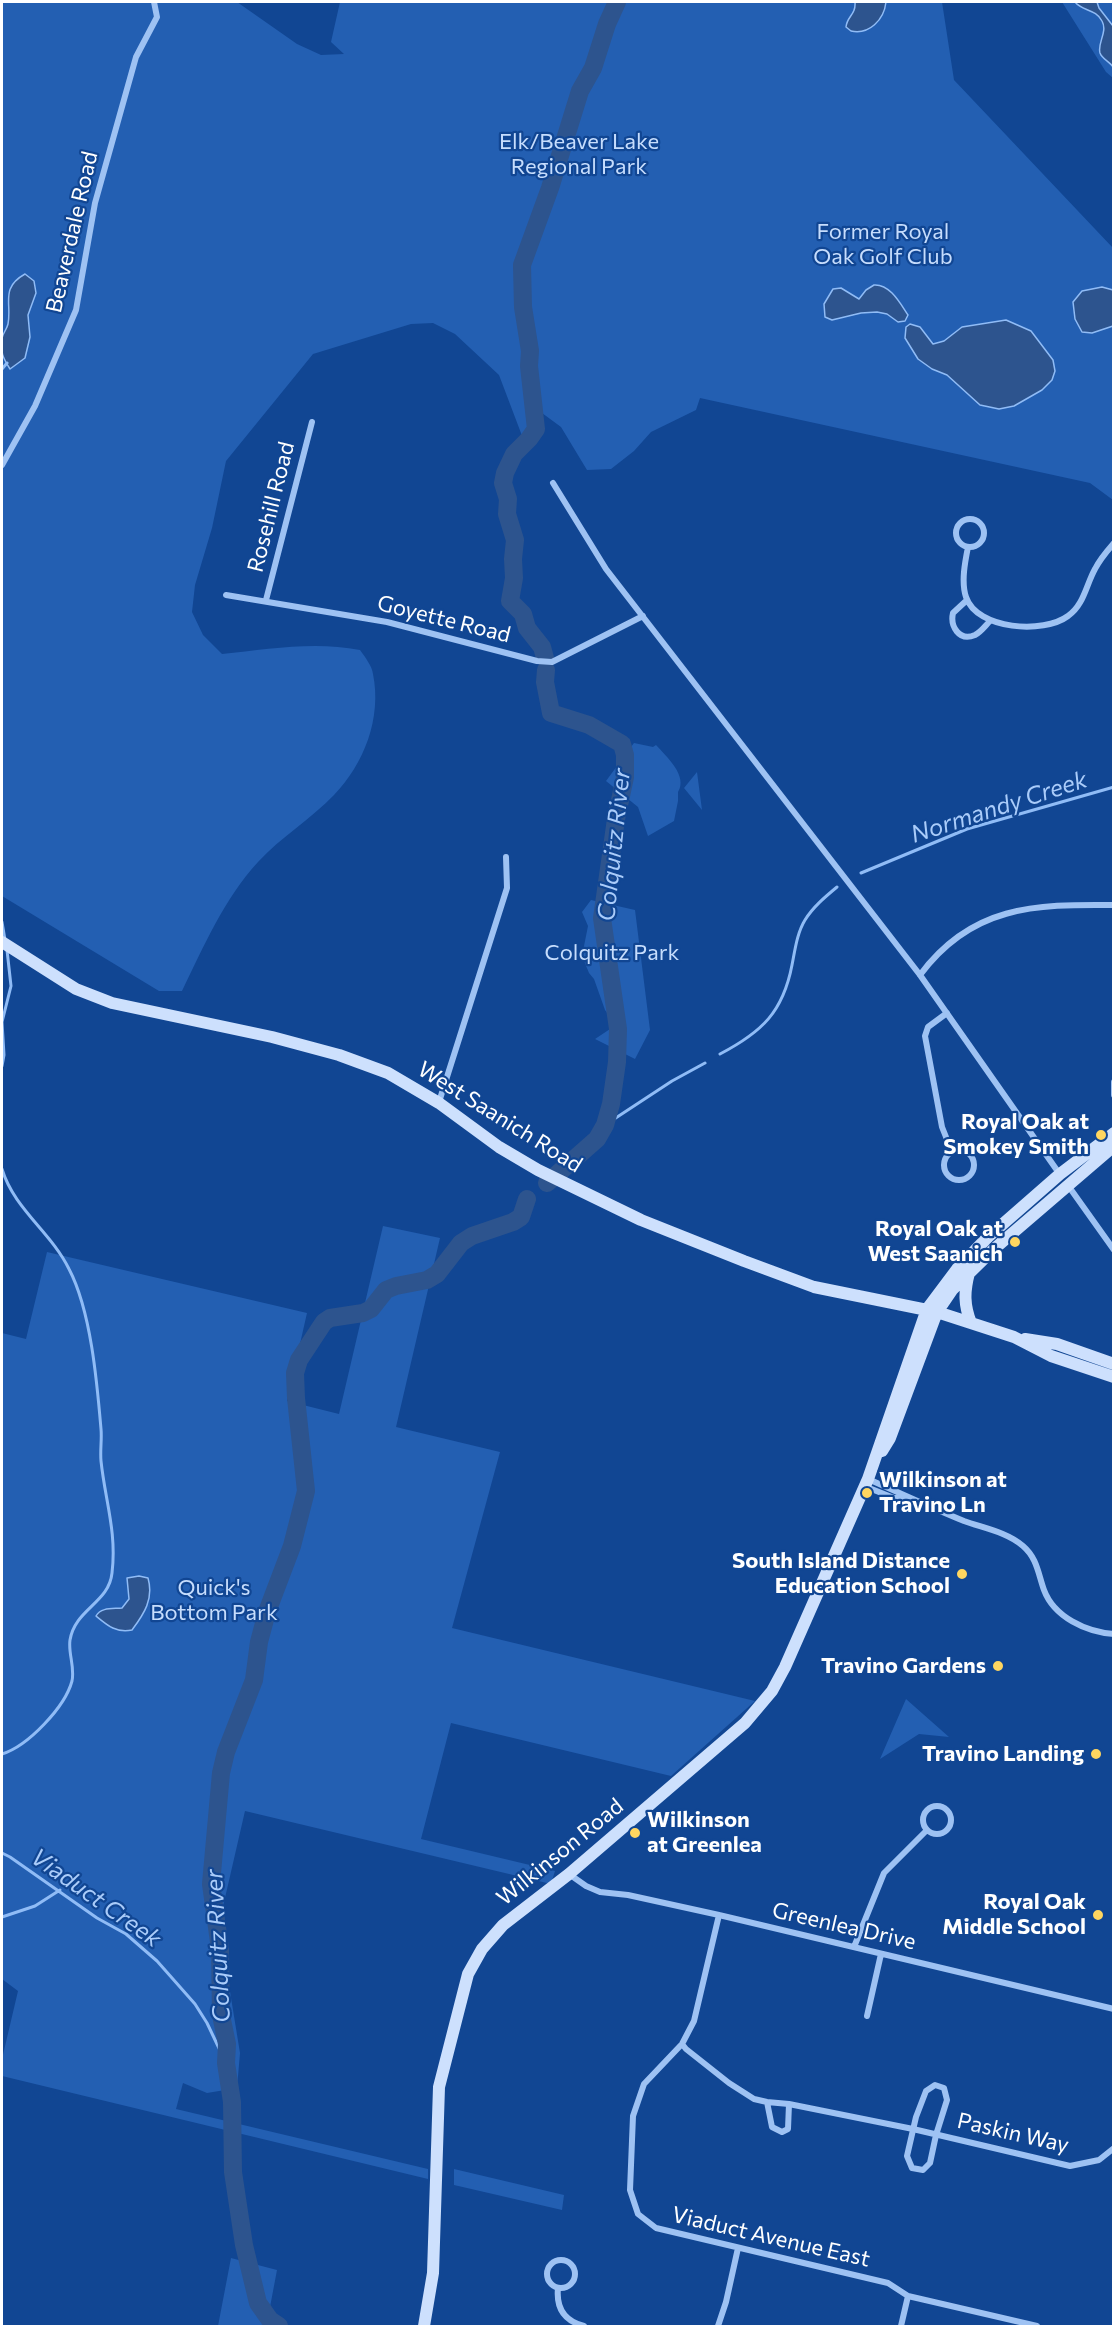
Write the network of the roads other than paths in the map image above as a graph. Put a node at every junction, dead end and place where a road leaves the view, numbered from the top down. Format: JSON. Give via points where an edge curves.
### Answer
{"nodes":[{"id":1,"x":154,"y":2,"type":"edge"},
{"id":2,"x":312,"y":422,"type":"dead end"},
{"id":3,"x":2,"y":465,"type":"edge"},
{"id":4,"x":554,"y":483,"type":"dead end"},
{"id":5,"x":1113,"y":543,"type":"edge"},
{"id":6,"x":968,"y":547,"type":"junction"},
{"id":7,"x":226,"y":595,"type":"dead end"},
{"id":8,"x":266,"y":600,"type":"junction"},
{"id":9,"x":967,"y":600,"type":"junction"},
{"id":10,"x":643,"y":616,"type":"junction"},
{"id":11,"x":990,"y":621,"type":"junction"},
{"id":12,"x":506,"y":857,"type":"dead end"},
{"id":13,"x":1113,"y":906,"type":"edge"},
{"id":14,"x":2,"y":942,"type":"edge"},
{"id":15,"x":920,"y":975,"type":"junction"},
{"id":16,"x":947,"y":1013,"type":"junction"},
{"id":17,"x":1113,"y":1082,"type":"edge"},
{"id":18,"x":1113,"y":1095,"type":"edge"},
{"id":19,"x":439,"y":1103,"type":"junction"},
{"id":20,"x":1113,"y":1133,"type":"edge"},
{"id":21,"x":1113,"y":1146,"type":"edge"},
{"id":22,"x":952,"y":1152,"type":"junction"},
{"id":23,"x":1063,"y":1179,"type":"junction"},
{"id":24,"x":1113,"y":1250,"type":"edge"},
{"id":25,"x":969,"y":1272,"type":"junction"},
{"id":26,"x":932,"y":1311,"type":"junction"},
{"id":27,"x":971,"y":1323,"type":"junction"},
{"id":28,"x":1014,"y":1337,"type":"junction"},
{"id":29,"x":1113,"y":1364,"type":"edge"},
{"id":30,"x":1113,"y":1377,"type":"edge"},
{"id":31,"x":868,"y":1478,"type":"junction"},
{"id":32,"x":1113,"y":1634,"type":"edge"},
{"id":33,"x":926,"y":1831,"type":"junction"},
{"id":34,"x":568,"y":1874,"type":"junction"},
{"id":35,"x":719,"y":1915,"type":"junction"},
{"id":36,"x":854,"y":1947,"type":"junction"},
{"id":37,"x":881,"y":1954,"type":"junction"},
{"id":38,"x":1113,"y":2009,"type":"edge"},
{"id":39,"x":867,"y":2016,"type":"dead end"},
{"id":40,"x":682,"y":2044,"type":"junction"},
{"id":41,"x":766,"y":2102,"type":"junction"},
{"id":42,"x":789,"y":2104,"type":"junction"},
{"id":43,"x":913,"y":2129,"type":"junction"},
{"id":44,"x":936,"y":2135,"type":"junction"},
{"id":45,"x":1113,"y":2148,"type":"edge"},
{"id":46,"x":738,"y":2248,"type":"junction"},
{"id":47,"x":558,"y":2289,"type":"junction"},
{"id":48,"x":908,"y":2296,"type":"junction"},
{"id":49,"x":424,"y":2326,"type":"edge"},
{"id":50,"x":584,"y":2326,"type":"edge"},
{"id":51,"x":718,"y":2326,"type":"edge"},
{"id":52,"x":901,"y":2326,"type":"edge"},
{"id":53,"x":1037,"y":2326,"type":"edge"}],
"edges":[{"from":1,"to":3,"type":"street","name":"Beaverdale Road","via":[[157,17],[136,57],[95,203],[76,310],[35,406]]},
{"from":2,"to":8,"type":"street","name":"Rosehill Road"},
{"from":4,"to":10,"type":"street","via":[[606,569]]},
{"from":5,"to":11,"type":"street","via":[[1095,569],[1078,607],[1068,617],[1032,627]]},
{"from":6,"to":6,"type":"street","via":[[980,543],[984,531],[981,524],[969,519],[957,526],[956,533],[961,544]]},
{"from":6,"to":9,"type":"street","via":[[964,585]]},
{"from":7,"to":8,"type":"street","name":"Goyette Road"},
{"from":8,"to":10,"type":"street","name":"Goyette Road","via":[[387,622],[552,662]]},
{"from":9,"to":11,"type":"street"},
{"from":9,"to":11,"type":"street","via":[[952,613],[952,624],[959,634],[975,635]]},
{"from":10,"to":15,"type":"street"},
{"from":12,"to":19,"type":"street","via":[[507,888]]},
{"from":13,"to":15,"type":"street","via":[[1042,907],[989,919],[955,936]]},
{"from":14,"to":19,"type":"main road","name":"West Saanich Road","via":[[76,989],[112,1003],[339,1055],[388,1073]]},
{"from":15,"to":16,"type":"street"},
{"from":16,"to":22,"type":"street","via":[[928,1027],[925,1036],[942,1127]]},
{"from":16,"to":23,"type":"street"},
{"from":17,"to":18,"type":"street"},
{"from":19,"to":26,"type":"main road","name":"West Saanich Road","via":[[538,1170],[649,1223],[814,1287]]},
{"from":20,"to":23,"type":"main road"},
{"from":21,"to":23,"type":"main road"},
{"from":22,"to":22,"type":"street","via":[[945,1161],[947,1173],[958,1179],[969,1176],[973,1159],[964,1150]]},
{"from":23,"to":24,"type":"street"},
{"from":23,"to":25,"type":"main road"},
{"from":23,"to":26,"type":"main road","via":[[988,1237],[957,1269]]},
{"from":25,"to":26,"type":"main road"},
{"from":25,"to":27,"type":"main road","via":[[964,1291]]},
{"from":26,"to":27,"type":"main road","name":"West Saanich Road"},
{"from":26,"to":31,"type":"main road","name":"Wilkinson Road"},
{"from":27,"to":28,"type":"main road","name":"West Saanich Road"},
{"from":28,"to":29,"type":"main road","name":"West Saanich Road","via":[[1057,1344]]},
{"from":28,"to":30,"type":"main road","name":"West Saanich Road","via":[[1051,1356]]},
{"from":31,"to":32,"type":"street","via":[[894,1498],[911,1498],[1021,1544],[1036,1562],[1047,1598],[1055,1608],[1077,1624]]},
{"from":31,"to":34,"type":"main road","name":"Wilkinson Road","via":[[772,1691],[745,1723]]},
{"from":33,"to":33,"type":"street","via":[[937,1835],[947,1831],[951,1820],[947,1810],[936,1806],[926,1810],[922,1821]]},
{"from":33,"to":36,"type":"street","via":[[884,1874]]},
{"from":34,"to":35,"type":"street","name":"Greenlea Drive","via":[[600,1892]]},
{"from":34,"to":49,"type":"main road","name":"Wilkinson Road","via":[[503,1925],[482,1949],[461,1995],[439,2087],[433,2273]]},
{"from":35,"to":36,"type":"street","name":"Greenlea Drive"},
{"from":35,"to":40,"type":"street","name":"Viaduct Avenue East","via":[[694,2021]]},
{"from":36,"to":37,"type":"street","name":"Greenlea Drive"},
{"from":37,"to":38,"type":"street","name":"Greenlea Drive"},
{"from":37,"to":39,"type":"street"},
{"from":40,"to":41,"type":"street","name":"Paskin Way","via":[[729,2083]]},
{"from":40,"to":46,"type":"street","name":"Viaduct Avenue East","via":[[644,2084],[633,2116],[630,2190],[638,2214],[656,2228]]},
{"from":41,"to":42,"type":"street","name":"Paskin Way"},
{"from":41,"to":42,"type":"street","via":[[772,2127],[782,2132],[788,2129]]},
{"from":42,"to":43,"type":"street","name":"Paskin Way"},
{"from":43,"to":44,"type":"street","name":"Paskin Way"},
{"from":43,"to":44,"type":"street","name":"Paskin Way","via":[[907,2156],[912,2168],[923,2170],[930,2163]]},
{"from":43,"to":44,"type":"street","name":"Paskin Way","via":[[926,2091],[935,2085],[944,2088],[947,2100]]},
{"from":44,"to":45,"type":"street","name":"Paskin Way","via":[[1070,2166],[1099,2160]]},
{"from":46,"to":48,"type":"street","name":"Viaduct Avenue East","via":[[888,2283]]},
{"from":46,"to":51,"type":"street"},
{"from":47,"to":47,"type":"street","via":[[570,2285],[576,2275],[571,2263],[560,2259],[549,2265],[546,2277]]},
{"from":47,"to":50,"type":"street","via":[[562,2313]]},
{"from":48,"to":52,"type":"street"},
{"from":48,"to":53,"type":"street","name":"Viaduct Avenue East"}]}
